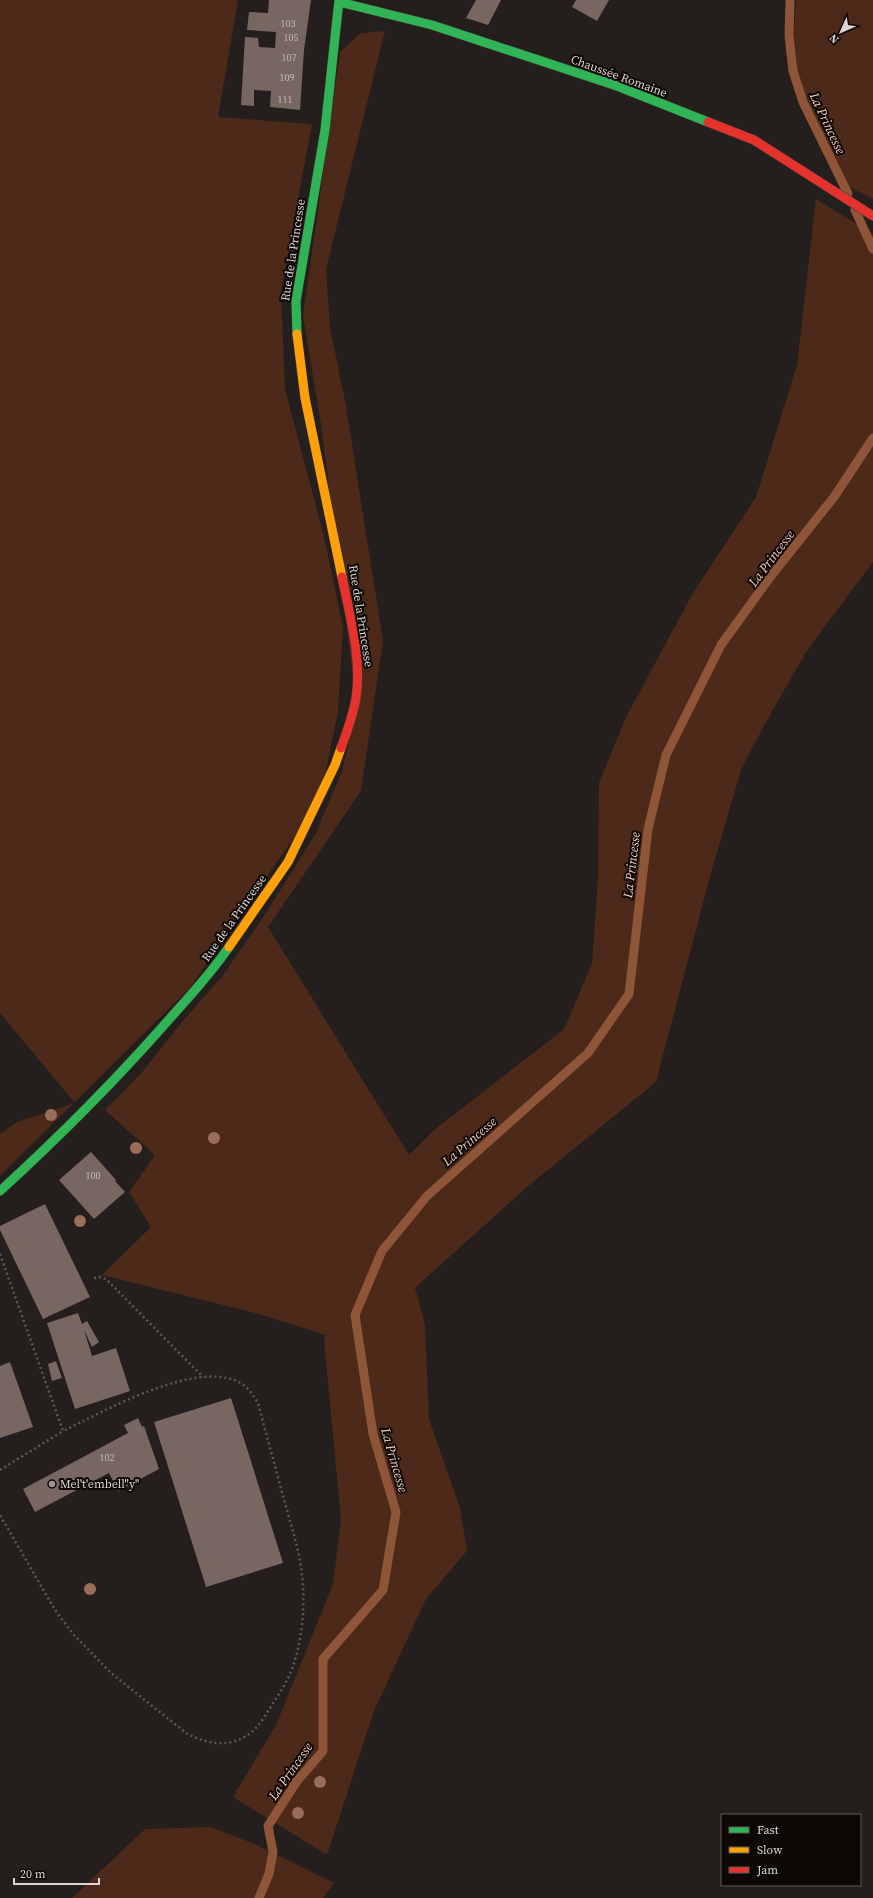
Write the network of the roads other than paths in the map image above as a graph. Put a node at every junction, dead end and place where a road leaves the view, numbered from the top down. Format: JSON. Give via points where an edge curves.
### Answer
{"nodes":[{"id":1,"x":339,"y":1,"type":"edge"},
{"id":2,"x":872,"y":215,"type":"edge"},
{"id":3,"x":0,"y":1190,"type":"edge"}],
"edges":[{"from":1,"to":2,"type":"street","name":"Chaussée Romaine","via":[[432,26],[617,86],[754,140]]},
{"from":1,"to":3,"type":"street","name":"Rue de la Princesse","via":[[325,130],[296,301],[297,339],[305,398],[355,642],[358,667],[352,718],[335,765],[288,862],[216,967],[126,1068],[36,1158]]}]}
